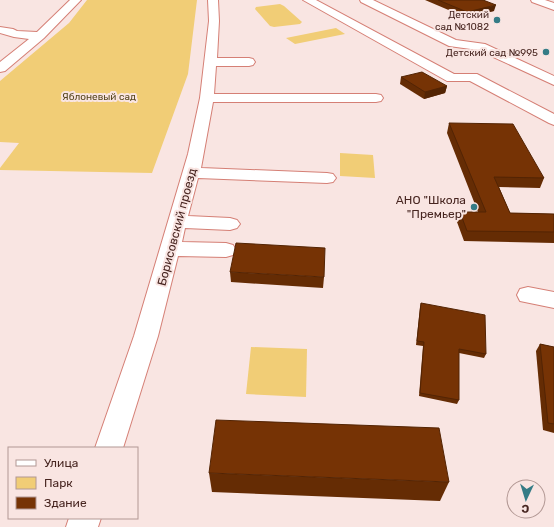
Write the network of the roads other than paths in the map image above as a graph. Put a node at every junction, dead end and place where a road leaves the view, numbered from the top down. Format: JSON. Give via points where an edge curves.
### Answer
{"nodes":[{"id":1,"x":76,"y":0,"type":"edge"},
{"id":2,"x":213,"y":0,"type":"edge"},
{"id":3,"x":308,"y":0,"type":"edge"},
{"id":4,"x":365,"y":0,"type":"edge"},
{"id":5,"x":536,"y":0,"type":"edge"},
{"id":6,"x":554,"y":7,"type":"edge"},
{"id":7,"x":0,"y":30,"type":"edge"},
{"id":8,"x":40,"y":36,"type":"junction"},
{"id":9,"x":210,"y":62,"type":"junction"},
{"id":10,"x":249,"y":62,"type":"dead end"},
{"id":11,"x":0,"y":68,"type":"edge"},
{"id":12,"x":554,"y":81,"type":"edge"},
{"id":13,"x":207,"y":98,"type":"junction"},
{"id":14,"x":376,"y":98,"type":"dead end"},
{"id":15,"x":554,"y":120,"type":"edge"},
{"id":16,"x":191,"y":173,"type":"junction"},
{"id":17,"x":327,"y":178,"type":"dead end"},
{"id":18,"x":179,"y":222,"type":"junction"},
{"id":19,"x":230,"y":224,"type":"dead end"},
{"id":20,"x":171,"y":249,"type":"junction"},
{"id":21,"x":226,"y":250,"type":"dead end"},
{"id":22,"x":528,"y":295,"type":"dead end"},
{"id":23,"x":554,"y":300,"type":"edge"},
{"id":24,"x":109,"y":447,"type":"edge"}],
"edges":[{"from":1,"to":8,"type":"street"},
{"from":2,"to":9,"type":"street","name":"Борисовский проезд","via":[[214,21]]},
{"from":3,"to":15,"type":"street","via":[[452,78],[472,77]]},
{"from":4,"to":12,"type":"street","via":[[453,43],[481,47]]},
{"from":5,"to":6,"type":"street"},
{"from":7,"to":8,"type":"street"},
{"from":8,"to":11,"type":"street"},
{"from":9,"to":10,"type":"street"},
{"from":9,"to":13,"type":"street","name":"Борисовский проезд"},
{"from":13,"to":14,"type":"street"},
{"from":13,"to":16,"type":"street","name":"Борисовский проезд"},
{"from":16,"to":17,"type":"street"},
{"from":16,"to":18,"type":"street","name":"Борисовский проезд"},
{"from":18,"to":19,"type":"street"},
{"from":18,"to":20,"type":"street","name":"Борисовский проезд"},
{"from":20,"to":21,"type":"street"},
{"from":20,"to":24,"type":"street","name":"Борисовский проезд","via":[[146,336]]},
{"from":22,"to":23,"type":"street"}]}
